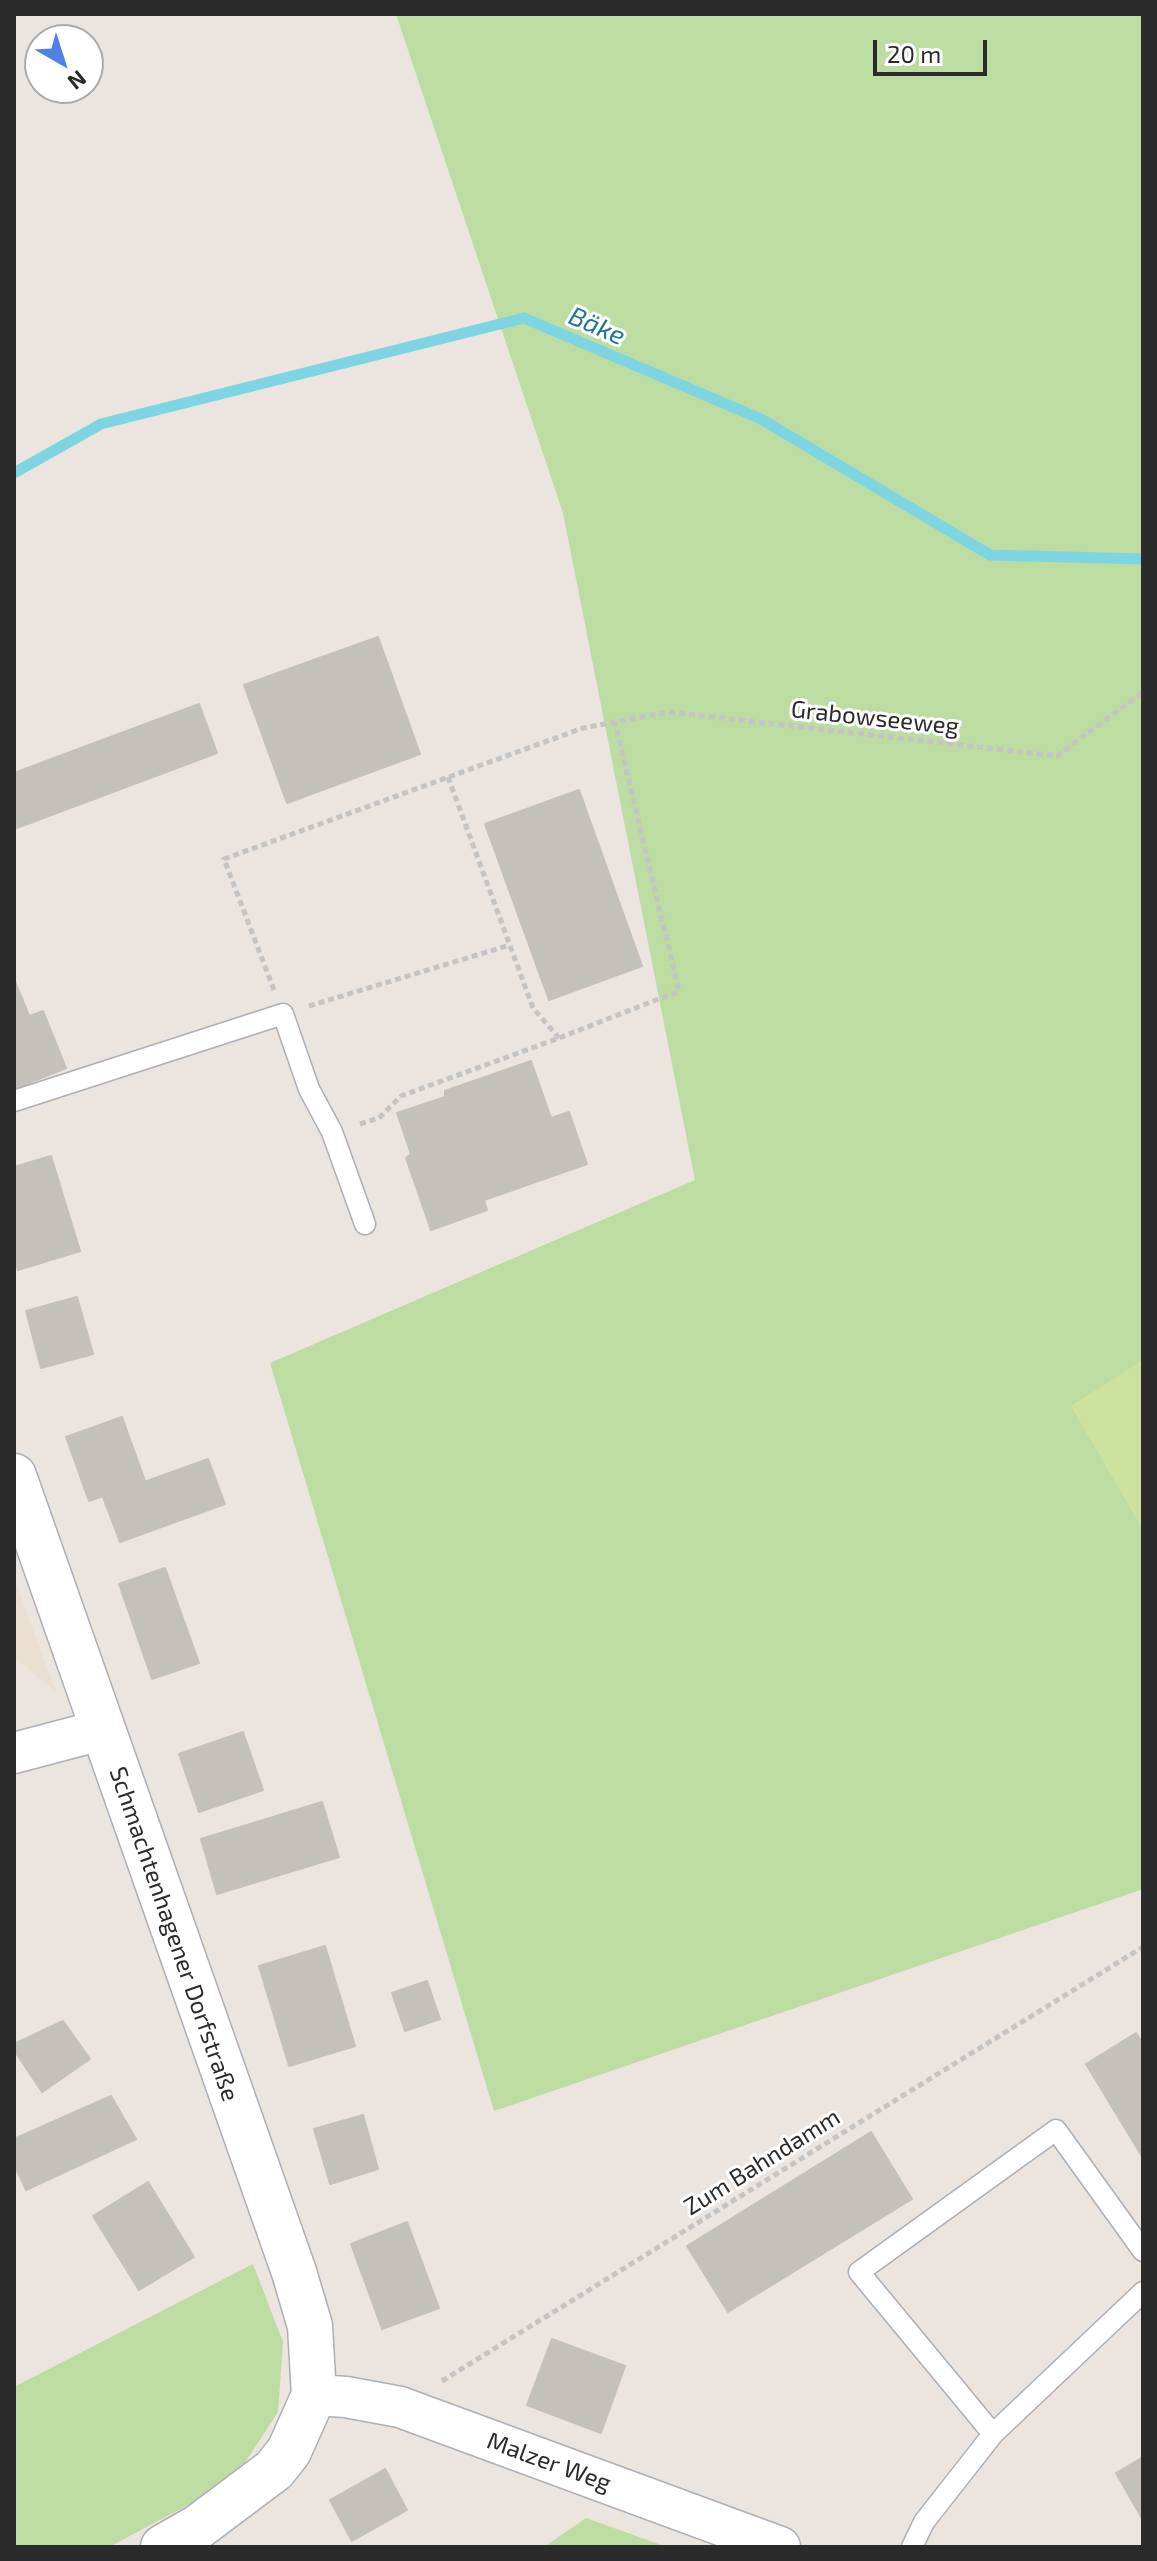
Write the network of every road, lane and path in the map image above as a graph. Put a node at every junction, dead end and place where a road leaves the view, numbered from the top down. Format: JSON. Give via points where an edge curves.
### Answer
{"nodes":[{"id":1,"x":1143,"y":692,"type":"edge"},
{"id":2,"x":615,"y":722,"type":"junction"},
{"id":3,"x":448,"y":777,"type":"junction"},
{"id":4,"x":510,"y":945,"type":"junction"},
{"id":5,"x":283,"y":1014,"type":"junction"},
{"id":6,"x":559,"y":1038,"type":"junction"},
{"id":7,"x":14,"y":1101,"type":"edge"},
{"id":8,"x":332,"y":1132,"type":"junction"},
{"id":9,"x":365,"y":1224,"type":"dead end"},
{"id":10,"x":14,"y":1476,"type":"edge"},
{"id":11,"x":101,"y":1730,"type":"junction"},
{"id":12,"x":14,"y":1753,"type":"edge"},
{"id":13,"x":1143,"y":1947,"type":"edge"},
{"id":14,"x":1143,"y":2251,"type":"edge"},
{"id":15,"x":1143,"y":2292,"type":"edge"},
{"id":16,"x":314,"y":2395,"type":"junction"},
{"id":17,"x":400,"y":2407,"type":"junction"},
{"id":18,"x":993,"y":2434,"type":"junction"},
{"id":19,"x":163,"y":2547,"type":"edge"},
{"id":20,"x":780,"y":2547,"type":"edge"},
{"id":21,"x":912,"y":2547,"type":"edge"}],
"edges":[{"from":1,"to":2,"type":"path","name":"Grabowseeweg","via":[[1057,756],[669,712]]},
{"from":2,"to":3,"type":"path","name":"Grabowseeweg","via":[[583,728]]},
{"from":2,"to":6,"type":"path","via":[[679,991]]},
{"from":3,"to":4,"type":"path"},
{"from":3,"to":5,"type":"path","name":"Grabowseeweg","via":[[224,859]]},
{"from":4,"to":5,"type":"path"},
{"from":4,"to":6,"type":"path","via":[[533,1008]]},
{"from":5,"to":7,"type":"lane"},
{"from":5,"to":8,"type":"lane","via":[[309,1089]]},
{"from":6,"to":8,"type":"path","via":[[401,1096],[379,1118]]},
{"from":8,"to":9,"type":"lane"},
{"from":10,"to":11,"type":"main road","name":"Schmachtenhagener Dorfstraße"},
{"from":11,"to":12,"type":"street"},
{"from":11,"to":16,"type":"main road","name":"Schmachtenhagener Dorfstraße","via":[[294,2272],[310,2326]]},
{"from":13,"to":17,"type":"path","name":"Zum Bahndamm"},
{"from":14,"to":18,"type":"lane","via":[[1056,2130],[859,2272]]},
{"from":15,"to":18,"type":"lane"},
{"from":16,"to":17,"type":"street","name":"Malzer Weg"},
{"from":16,"to":19,"type":"main road","via":[[295,2440],[274,2470]]},
{"from":17,"to":20,"type":"street","name":"Malzer Weg"},
{"from":18,"to":21,"type":"lane","via":[[924,2522]]}]}
